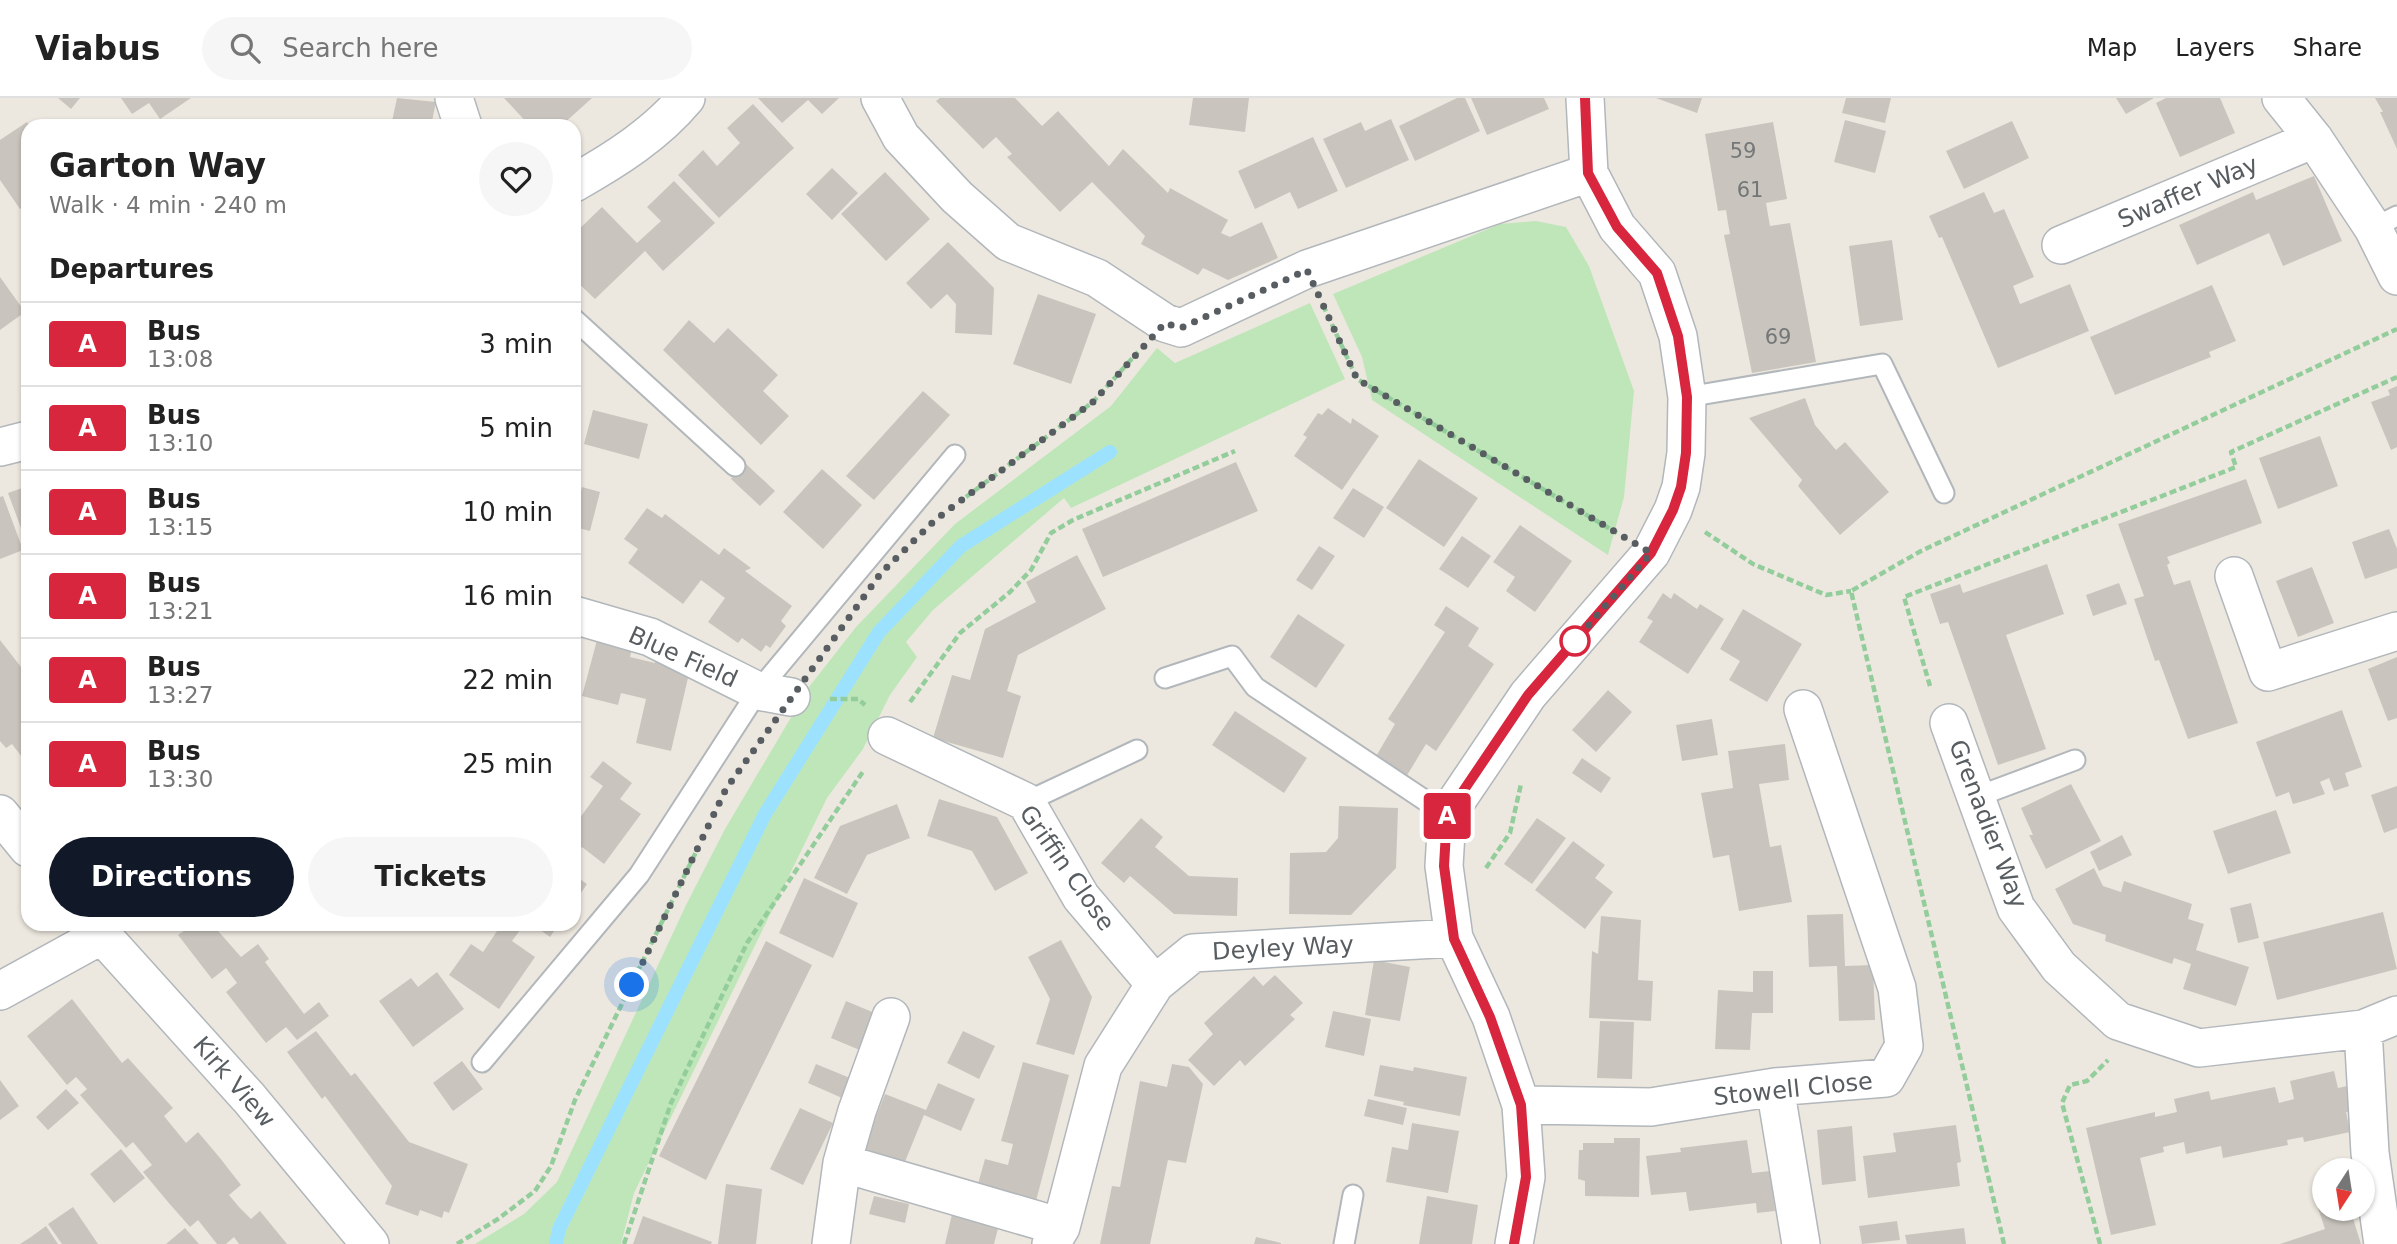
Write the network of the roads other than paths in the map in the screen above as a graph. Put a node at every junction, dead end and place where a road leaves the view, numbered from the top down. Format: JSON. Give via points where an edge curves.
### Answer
{"nodes":[{"id":1,"x":454,"y":98,"type":"edge"},
{"id":2,"x":687,"y":98,"type":"edge"},
{"id":3,"x":880,"y":98,"type":"edge"},
{"id":4,"x":1585,"y":98,"type":"edge"},
{"id":5,"x":2281,"y":98,"type":"edge"},
{"id":6,"x":461,"y":119,"type":"edge"},
{"id":7,"x":2314,"y":139,"type":"junction"},
{"id":8,"x":1588,"y":173,"type":"junction"},
{"id":9,"x":581,"y":179,"type":"edge"},
{"id":10,"x":2385,"y":222,"type":"edge"},
{"id":11,"x":2061,"y":245,"type":"dead end"},
{"id":12,"x":2397,"y":276,"type":"edge"},
{"id":13,"x":581,"y":325,"type":"edge"},
{"id":14,"x":1687,"y":397,"type":"junction"},
{"id":15,"x":21,"y":442,"type":"edge"},
{"id":16,"x":0,"y":447,"type":"edge"},
{"id":17,"x":955,"y":455,"type":"dead end"},
{"id":18,"x":735,"y":466,"type":"dead end"},
{"id":19,"x":1944,"y":493,"type":"dead end"},
{"id":20,"x":2234,"y":576,"type":"dead end"},
{"id":21,"x":581,"y":617,"type":"edge"},
{"id":22,"x":2397,"y":631,"type":"edge"},
{"id":23,"x":1165,"y":678,"type":"dead end"},
{"id":24,"x":775,"y":694,"type":"junction"},
{"id":25,"x":1803,"y":709,"type":"dead end"},
{"id":26,"x":1949,"y":723,"type":"road end"},
{"id":27,"x":887,"y":736,"type":"road end"},
{"id":28,"x":1137,"y":750,"type":"dead end"},
{"id":29,"x":2075,"y":760,"type":"dead end"},
{"id":30,"x":1976,"y":797,"type":"junction"},
{"id":31,"x":1026,"y":802,"type":"junction"},
{"id":32,"x":0,"y":814,"type":"edge"},
{"id":33,"x":1447,"y":815,"type":"junction"},
{"id":34,"x":21,"y":840,"type":"edge"},
{"id":35,"x":95,"y":931,"type":"edge"},
{"id":36,"x":98,"y":931,"type":"edge"},
{"id":37,"x":1454,"y":939,"type":"junction"},
{"id":38,"x":1155,"y":984,"type":"junction"},
{"id":39,"x":0,"y":991,"type":"edge"},
{"id":40,"x":2397,"y":1015,"type":"edge"},
{"id":41,"x":891,"y":1017,"type":"dead end"},
{"id":42,"x":2363,"y":1029,"type":"junction"},
{"id":43,"x":482,"y":1062,"type":"dead end"},
{"id":44,"x":1775,"y":1087,"type":"junction"},
{"id":45,"x":1521,"y":1105,"type":"junction"},
{"id":46,"x":842,"y":1163,"type":"junction"},
{"id":47,"x":1353,"y":1195,"type":"dead end"},
{"id":48,"x":1056,"y":1236,"type":"edge"},
{"id":49,"x":370,"y":1244,"type":"edge"},
{"id":50,"x":831,"y":1244,"type":"edge"},
{"id":51,"x":1344,"y":1244,"type":"edge"},
{"id":52,"x":1514,"y":1244,"type":"edge"},
{"id":53,"x":1801,"y":1244,"type":"edge"},
{"id":54,"x":2383,"y":1244,"type":"edge"}],
"edges":[{"from":1,"to":6,"type":"street"},
{"from":2,"to":9,"type":"street","via":[[666,121]]},
{"from":3,"to":8,"type":"street","via":[[901,137],[957,197],[1008,242],[1097,278],[1165,323],[1181,328],[1307,270]]},
{"from":4,"to":8,"type":"street"},
{"from":5,"to":7,"type":"street"},
{"from":7,"to":10,"type":"street"},
{"from":7,"to":11,"type":"street","name":"Swaffer Way"},
{"from":8,"to":14,"type":"street","via":[[1617,227],[1657,273],[1678,336]]},
{"from":10,"to":12,"type":"street"},
{"from":13,"to":18,"type":"lane"},
{"from":14,"to":19,"type":"lane","via":[[1882,364]]},
{"from":14,"to":33,"type":"street","via":[[1681,487],[1651,553],[1528,695]]},
{"from":15,"to":16,"type":"street"},
{"from":17,"to":24,"type":"lane"},
{"from":20,"to":22,"type":"street","via":[[2268,672]]},
{"from":21,"to":24,"type":"street","name":"Blue Field","via":[[650,637]]},
{"from":23,"to":33,"type":"lane","via":[[1232,656],[1255,687]]},
{"from":24,"to":43,"type":"lane","via":[[639,875]]},
{"from":25,"to":44,"type":"street","name":"Stowell Close","via":[[1897,988],[1904,1046],[1886,1078]]},
{"from":26,"to":30,"type":"street","name":"Grenadier Way"},
{"from":27,"to":31,"type":"street","name":"Griffin Close"},
{"from":28,"to":31,"type":"lane"},
{"from":29,"to":30,"type":"lane"},
{"from":30,"to":42,"type":"street","name":"Grenadier Way","via":[[2016,908],[2059,967],[2118,1021],[2199,1048]]},
{"from":31,"to":38,"type":"street","name":"Griffin Close","via":[[1082,897]]},
{"from":32,"to":34,"type":"street"},
{"from":33,"to":37,"type":"street","via":[[1446,874]]},
{"from":35,"to":39,"type":"street"},
{"from":36,"to":49,"type":"street","name":"Kirk View","via":[[250,1098]]},
{"from":37,"to":38,"type":"street","name":"Deyley Way","via":[[1193,953]]},
{"from":37,"to":45,"type":"street","via":[[1490,1017]]},
{"from":38,"to":48,"type":"street","name":"Deyley Way","via":[[1103,1066]]},
{"from":40,"to":42,"type":"street","name":"Grenadier Way"},
{"from":41,"to":46,"type":"street"},
{"from":42,"to":54,"type":"street","via":[[2370,1153]]},
{"from":44,"to":45,"type":"street","name":"Stowell Close","via":[[1651,1107]]},
{"from":44,"to":53,"type":"street"},
{"from":45,"to":52,"type":"street","via":[[1526,1177]]},
{"from":46,"to":48,"type":"street"},
{"from":46,"to":50,"type":"street"},
{"from":47,"to":51,"type":"lane"}]}
